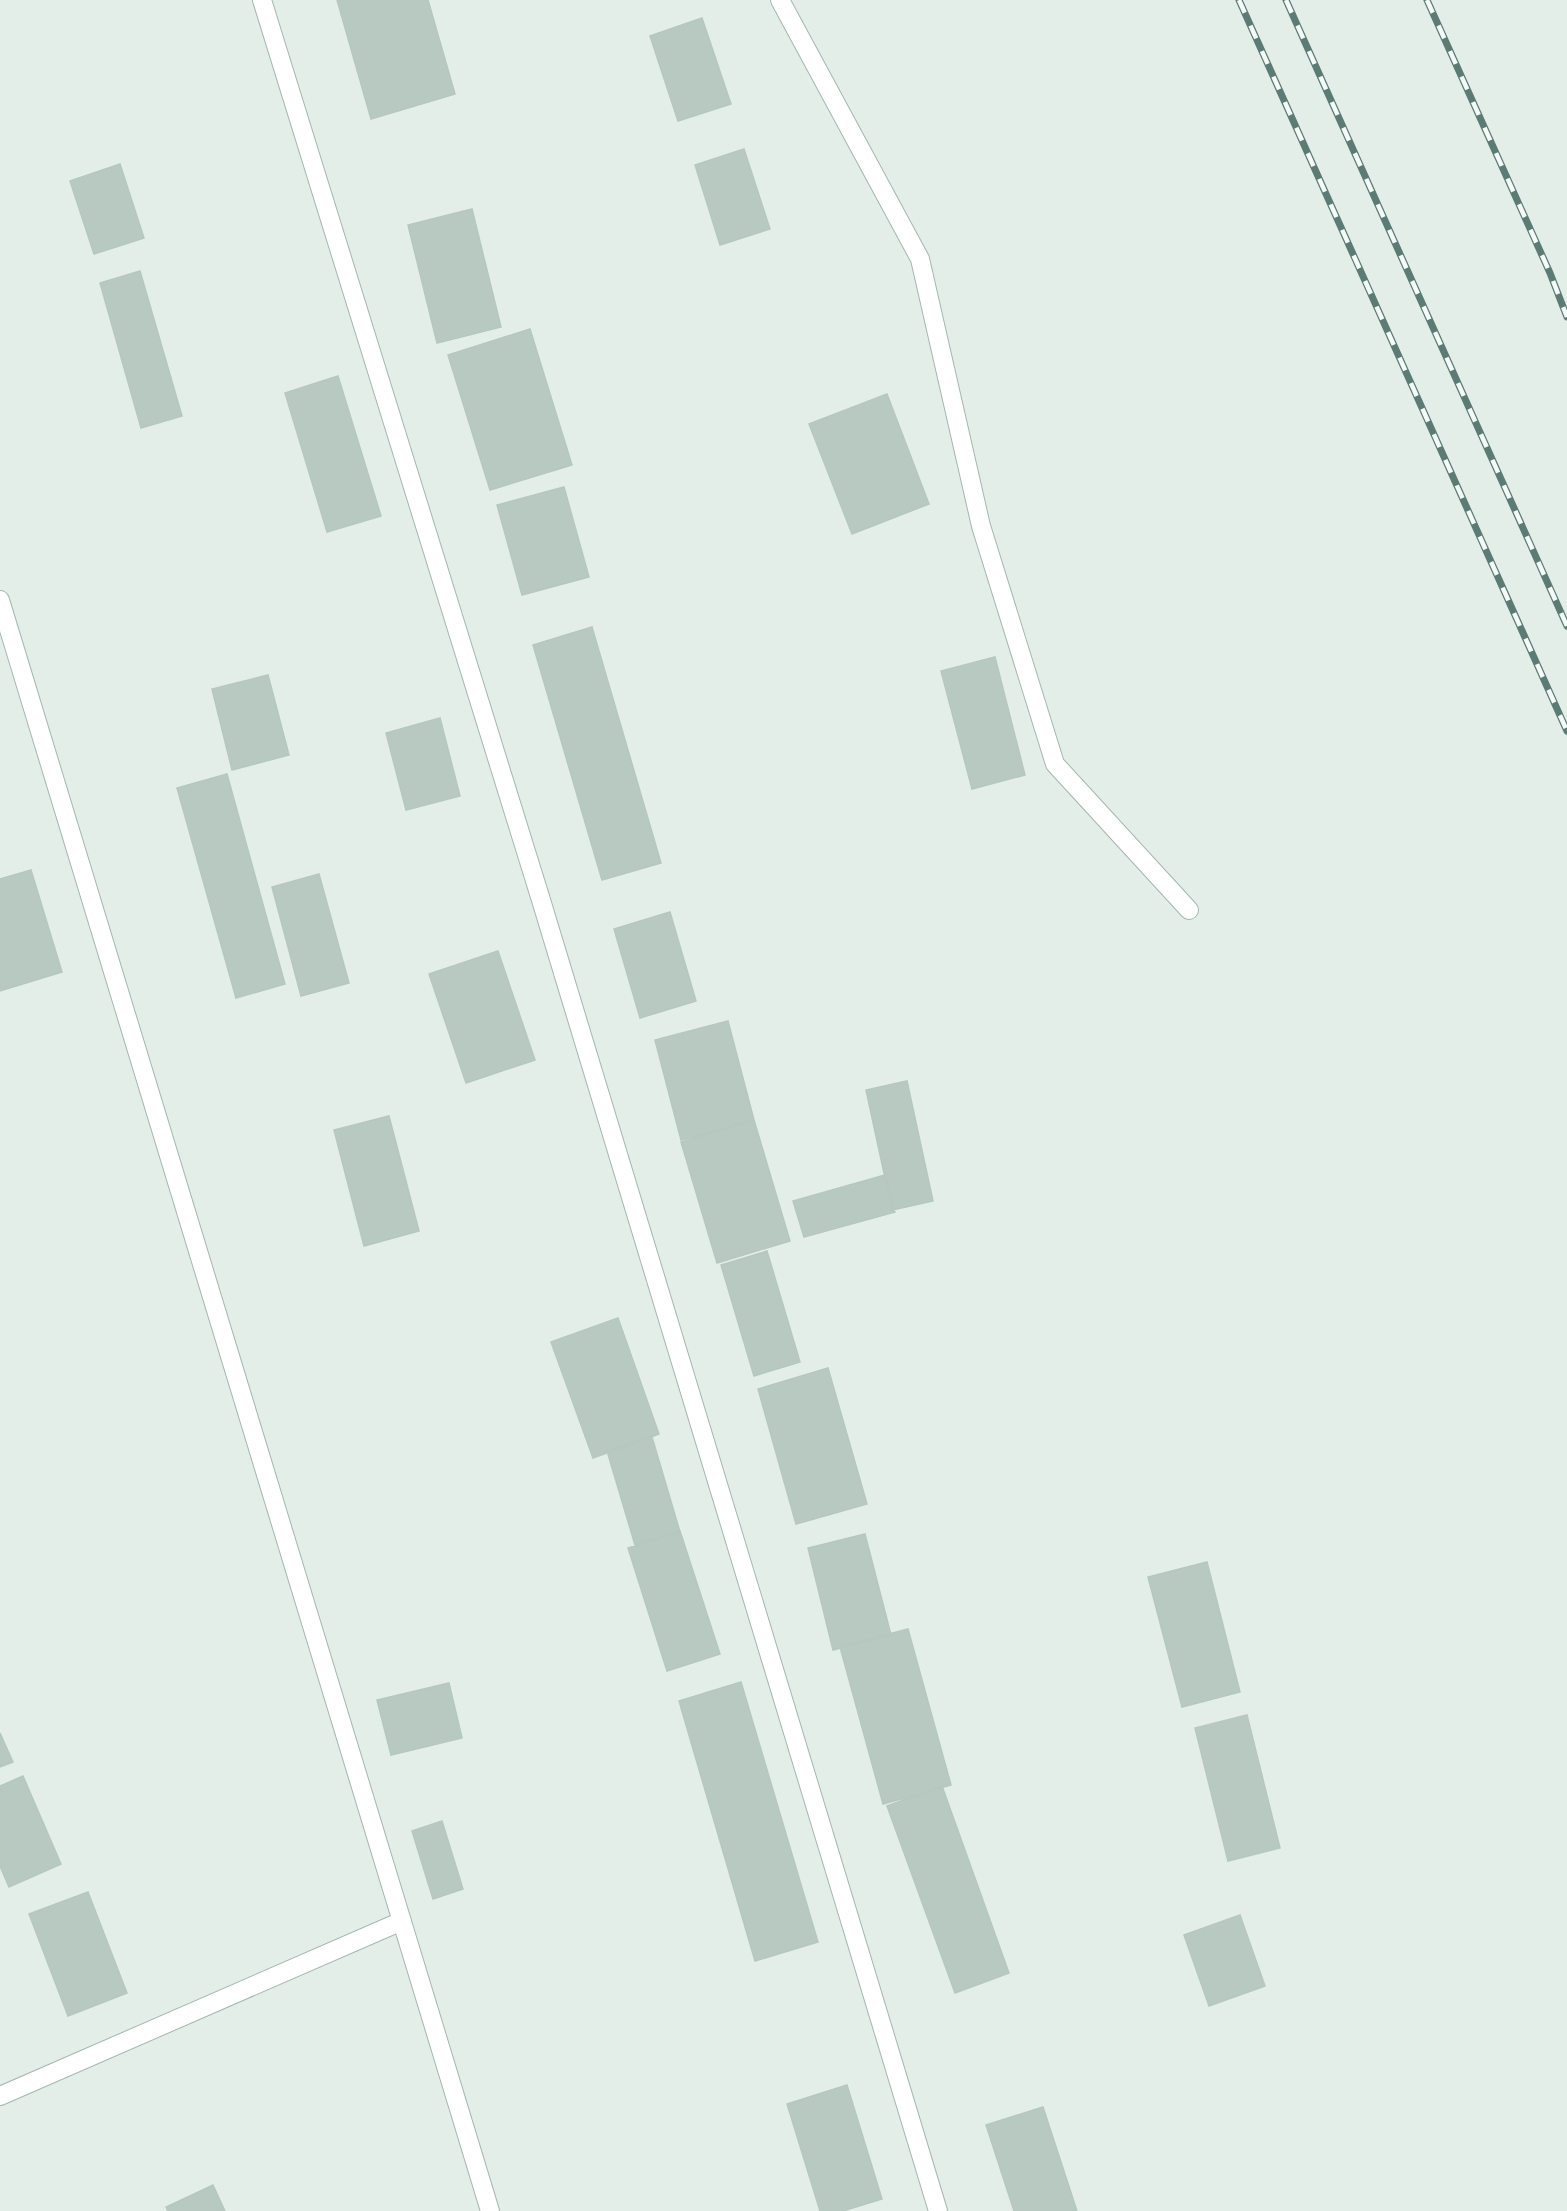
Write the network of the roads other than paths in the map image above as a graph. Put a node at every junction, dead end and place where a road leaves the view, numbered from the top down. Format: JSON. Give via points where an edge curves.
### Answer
{"nodes":[{"id":1,"x":262,"y":0,"type":"edge"},
{"id":2,"x":780,"y":0,"type":"edge"},
{"id":3,"x":0,"y":600,"type":"edge"},
{"id":4,"x":1189,"y":910,"type":"dead end"},
{"id":5,"x":402,"y":1921,"type":"junction"},
{"id":6,"x":0,"y":2096,"type":"edge"},
{"id":7,"x":490,"y":2211,"type":"edge"},
{"id":8,"x":938,"y":2211,"type":"edge"}],
"edges":[{"from":1,"to":8,"type":"street","via":[[541,900]]},
{"from":2,"to":4,"type":"street","via":[[920,260],[981,526],[1055,764]]},
{"from":3,"to":5,"type":"street"},
{"from":5,"to":6,"type":"street"},
{"from":5,"to":7,"type":"street"}]}
